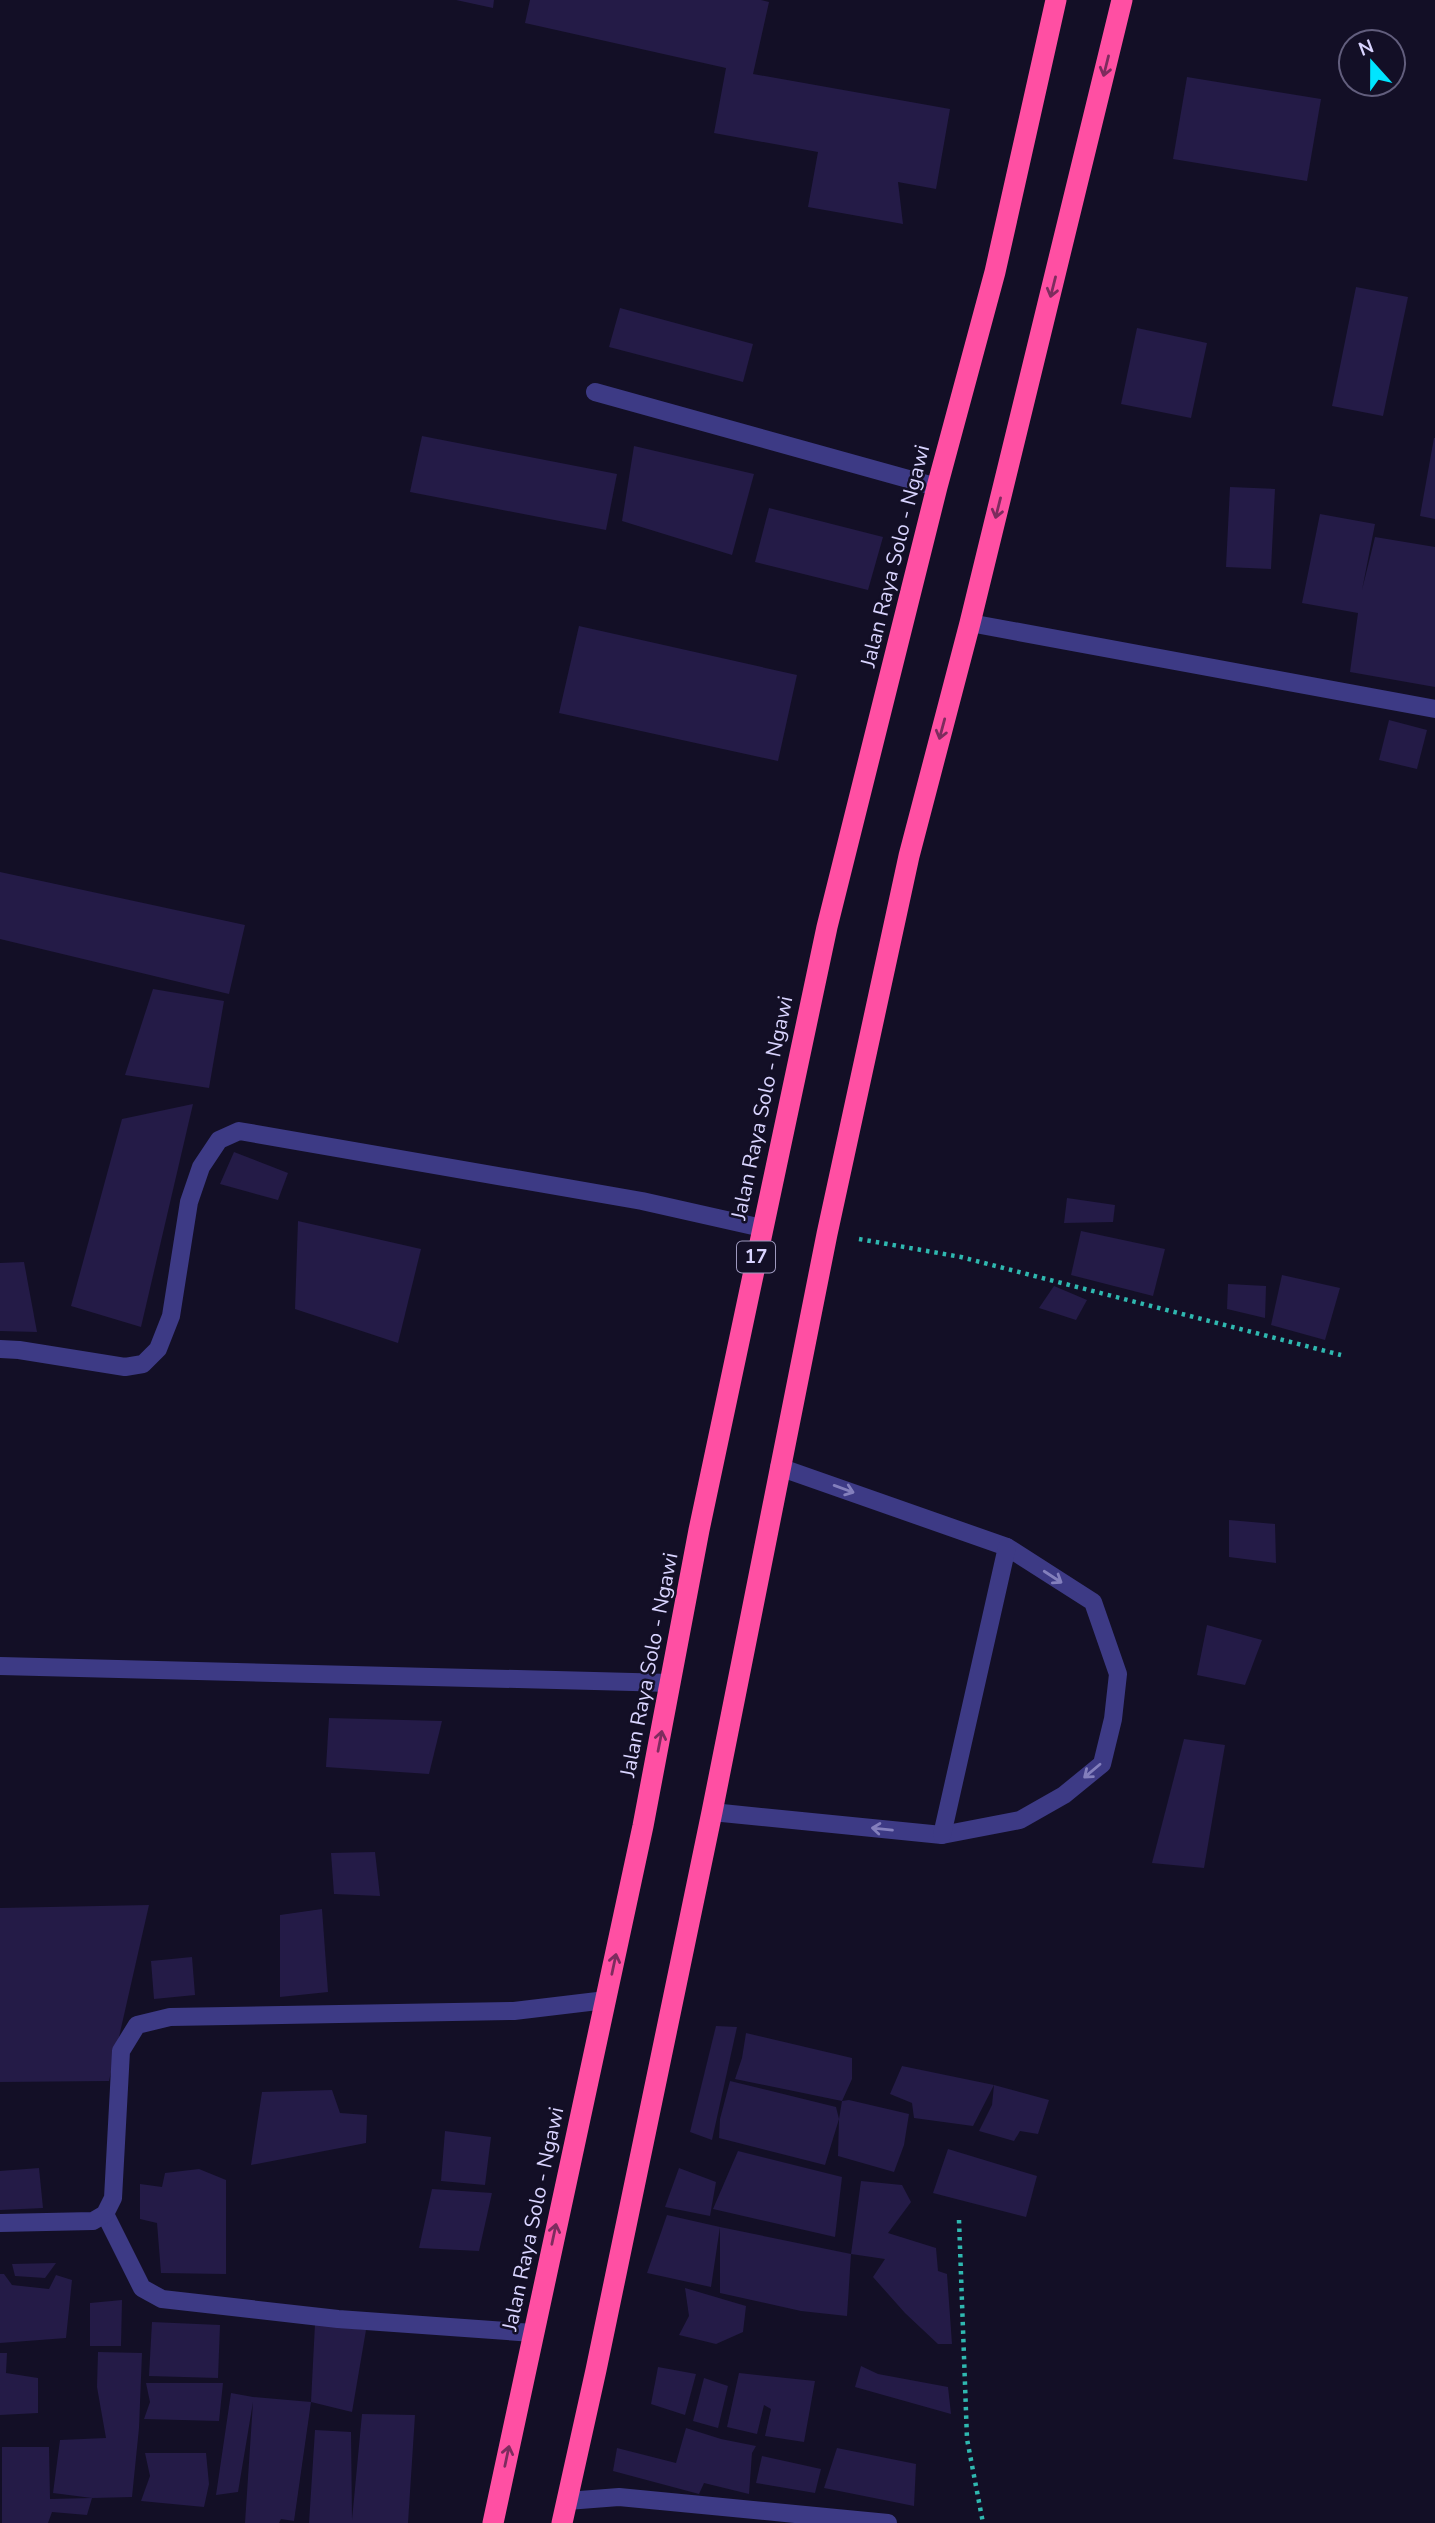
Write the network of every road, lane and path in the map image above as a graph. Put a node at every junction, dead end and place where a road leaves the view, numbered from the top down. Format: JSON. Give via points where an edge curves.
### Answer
{"nodes":[{"id":1,"x":1056,"y":0,"type":"edge"},
{"id":2,"x":1122,"y":0,"type":"edge"},
{"id":3,"x":595,"y":392,"type":"dead end"},
{"id":4,"x":937,"y":486,"type":"junction"},
{"id":5,"x":970,"y":623,"type":"junction"},
{"id":6,"x":1435,"y":709,"type":"edge"},
{"id":7,"x":762,"y":1228,"type":"junction"},
{"id":8,"x":827,"y":1234,"type":"junction"},
{"id":9,"x":0,"y":1349,"type":"edge"},
{"id":10,"x":1341,"y":1355,"type":"dead end"},
{"id":11,"x":779,"y":1466,"type":"junction"},
{"id":12,"x":1007,"y":1547,"type":"junction"},
{"id":13,"x":0,"y":1666,"type":"edge"},
{"id":14,"x":671,"y":1683,"type":"junction"},
{"id":15,"x":712,"y":1811,"type":"junction"},
{"id":16,"x":942,"y":1835,"type":"junction"},
{"id":17,"x":606,"y":2000,"type":"junction"},
{"id":18,"x":105,"y":2214,"type":"junction"},
{"id":19,"x":959,"y":2220,"type":"dead end"},
{"id":20,"x":0,"y":2223,"type":"edge"},
{"id":21,"x":533,"y":2333,"type":"junction"},
{"id":22,"x":567,"y":2501,"type":"junction"},
{"id":23,"x":493,"y":2523,"type":"edge"},
{"id":24,"x":562,"y":2523,"type":"edge"},
{"id":25,"x":888,"y":2523,"type":"edge"},
{"id":26,"x":983,"y":2523,"type":"edge"}],
"edges":[{"from":1,"to":4,"type":"highway","name":"Jalan Raya Solo - Ngawi","number":"17","via":[[995,272]]},
{"from":2,"to":5,"type":"highway","one_way":true},
{"from":3,"to":4,"type":"street"},
{"from":4,"to":7,"type":"highway","name":"Jalan Raya Solo - Ngawi","number":"17","via":[[827,927]]},
{"from":5,"to":6,"type":"street"},
{"from":5,"to":8,"type":"highway","one_way":true,"via":[[909,856]]},
{"from":7,"to":9,"type":"street","via":[[642,1201],[239,1130],[219,1140],[201,1167],[189,1202],[171,1316],[158,1349],[143,1364],[125,1367]]},
{"from":7,"to":14,"type":"highway","name":"Jalan Raya Solo - Ngawi","number":"17"},
{"from":8,"to":10,"type":"path","via":[[961,1257]]},
{"from":8,"to":11,"type":"highway"},
{"from":11,"to":12,"type":"street","one_way":true},
{"from":11,"to":15,"type":"highway"},
{"from":12,"to":16,"type":"street"},
{"from":12,"to":16,"type":"street","one_way":true,"via":[[1093,1602],[1118,1674],[1113,1718],[1102,1764],[1063,1795],[1020,1820]]},
{"from":13,"to":14,"type":"street"},
{"from":17,"to":14,"type":"highway","name":"Jalan Raya Solo - Ngawi","number":"17","one_way":true},
{"from":16,"to":15,"type":"street","one_way":true},
{"from":15,"to":22,"type":"highway"},
{"from":17,"to":18,"type":"street","via":[[514,2011],[170,2017],[137,2025],[121,2051],[113,2198]]},
{"from":21,"to":17,"type":"highway","name":"Jalan Raya Solo - Ngawi","number":"17","one_way":true},
{"from":18,"to":20,"type":"street","via":[[93,2221]]},
{"from":18,"to":21,"type":"street","via":[[142,2288],[162,2299],[338,2319]]},
{"from":19,"to":26,"type":"path","via":[[967,2438]]},
{"from":23,"to":21,"type":"highway","name":"Jalan Raya Solo - Ngawi","number":"17","one_way":true},
{"from":22,"to":24,"type":"highway"},
{"from":22,"to":25,"type":"street","via":[[619,2497]]}]}
